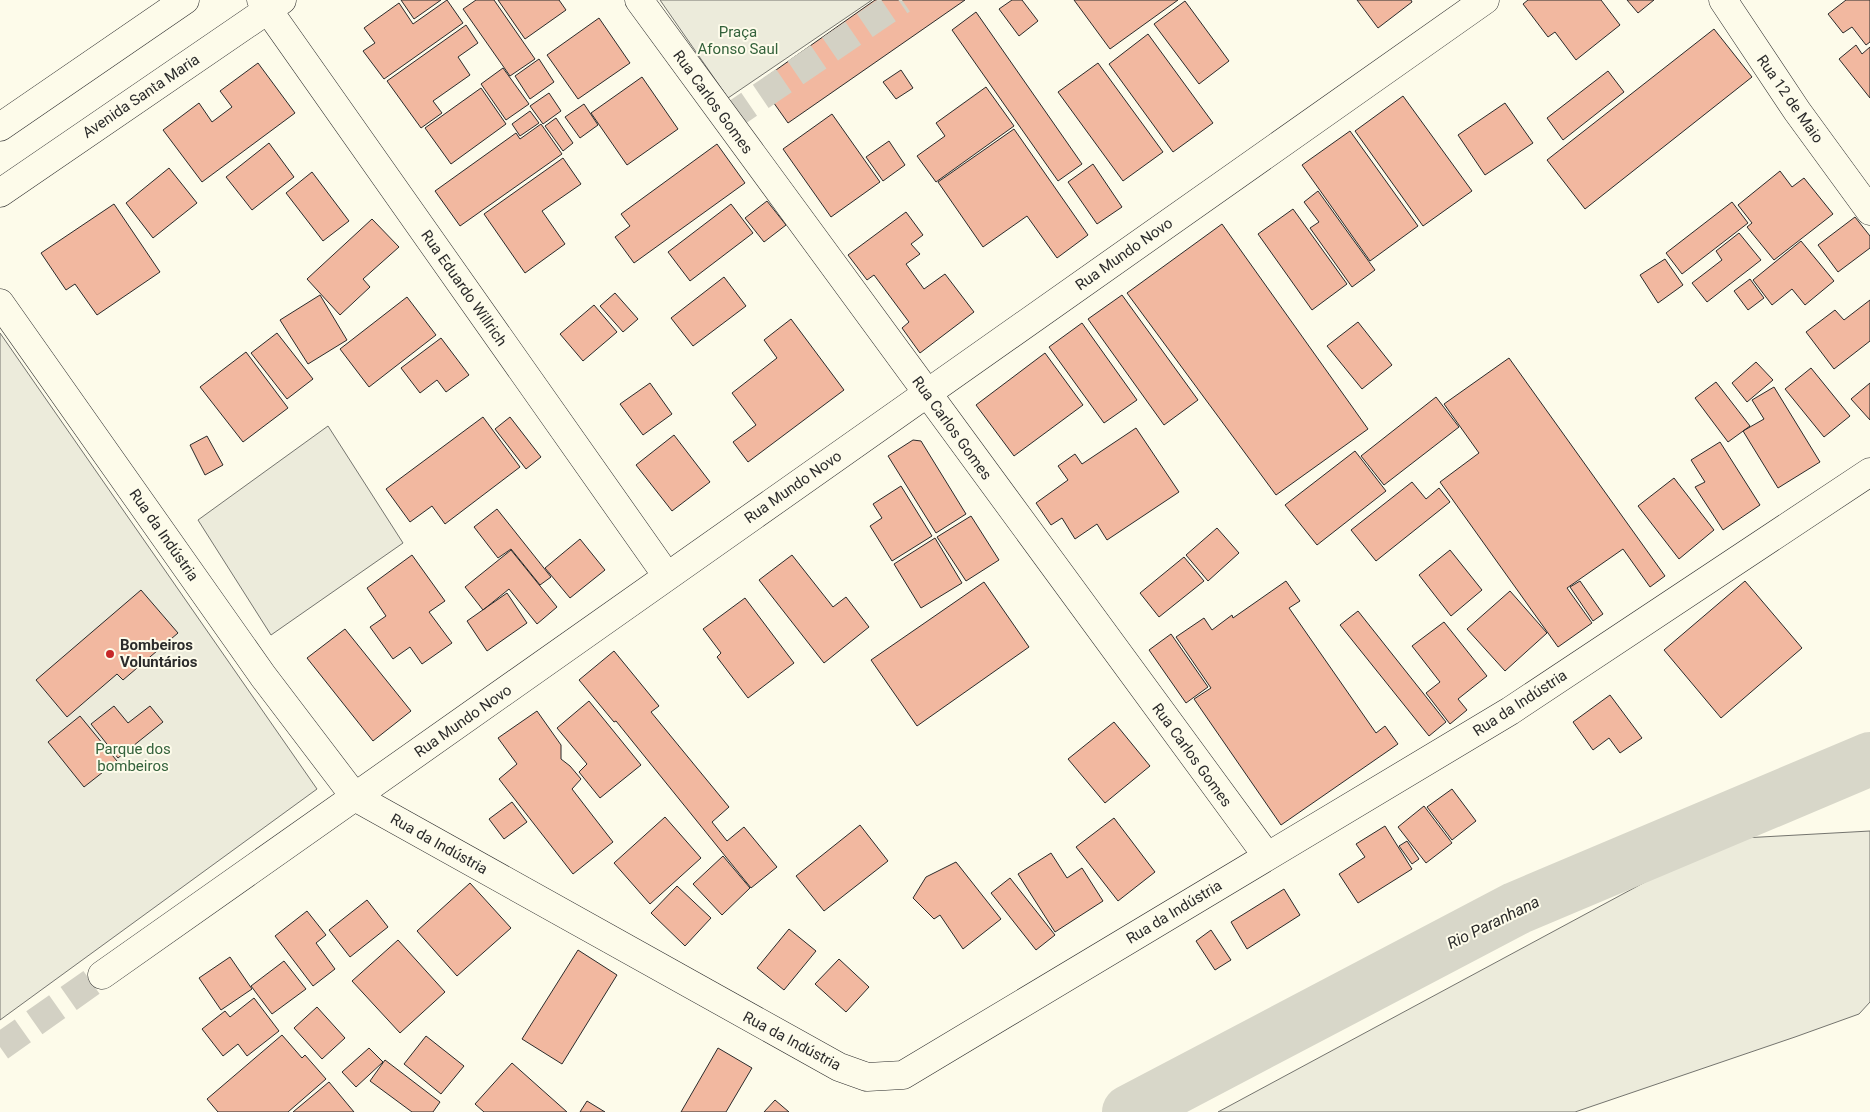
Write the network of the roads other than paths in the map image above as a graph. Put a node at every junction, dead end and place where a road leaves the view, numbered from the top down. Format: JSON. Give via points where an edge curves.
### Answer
{"nodes":[{"id":1,"x":185,"y":0,"type":"edge"},
{"id":2,"x":639,"y":0,"type":"edge"},
{"id":3,"x":1485,"y":0,"type":"edge"},
{"id":4,"x":1723,"y":0,"type":"edge"},
{"id":5,"x":270,"y":3,"type":"edge"},
{"id":6,"x":0,"y":127,"type":"edge"},
{"id":7,"x":0,"y":193,"type":"edge"},
{"id":8,"x":1866,"y":204,"type":"edge"},
{"id":9,"x":0,"y":303,"type":"edge"},
{"id":10,"x":927,"y":393,"type":"junction"},
{"id":11,"x":1870,"y":472,"type":"edge"},
{"id":12,"x":667,"y":576,"type":"junction"},
{"id":13,"x":355,"y":797,"type":"junction"},
{"id":14,"x":1267,"y":856,"type":"junction"},
{"id":15,"x":102,"y":975,"type":"tunnel mouth"}],
"edges":[{"from":1,"to":6,"type":"main road"},
{"from":2,"to":10,"type":"main road","name":"Rua Carlos Gomes"},
{"from":3,"to":10,"type":"main road","name":"Rua Mundo Novo"},
{"from":4,"to":8,"type":"main road","name":"Rua 12 de Maio","via":[[1797,111]]},
{"from":5,"to":7,"type":"main road","name":"Avenida Santa Maria"},
{"from":5,"to":12,"type":"main road","name":"Rua Eduardo Willrich"},
{"from":9,"to":13,"type":"main road","name":"Rua da Indústria","via":[[263,676]]},
{"from":10,"to":12,"type":"main road","name":"Rua Mundo Novo"},
{"from":10,"to":14,"type":"main road","name":"Rua Carlos Gomes"},
{"from":11,"to":14,"type":"main road","name":"Rua da Indústria","via":[[1510,711]]},
{"from":12,"to":13,"type":"main road","name":"Rua Mundo Novo"},
{"from":13,"to":14,"type":"main road","name":"Rua da Indústria","via":[[839,1068],[867,1077],[903,1075]]},
{"from":13,"to":15,"type":"main road","name":"Rua Mundo Novo"}]}
